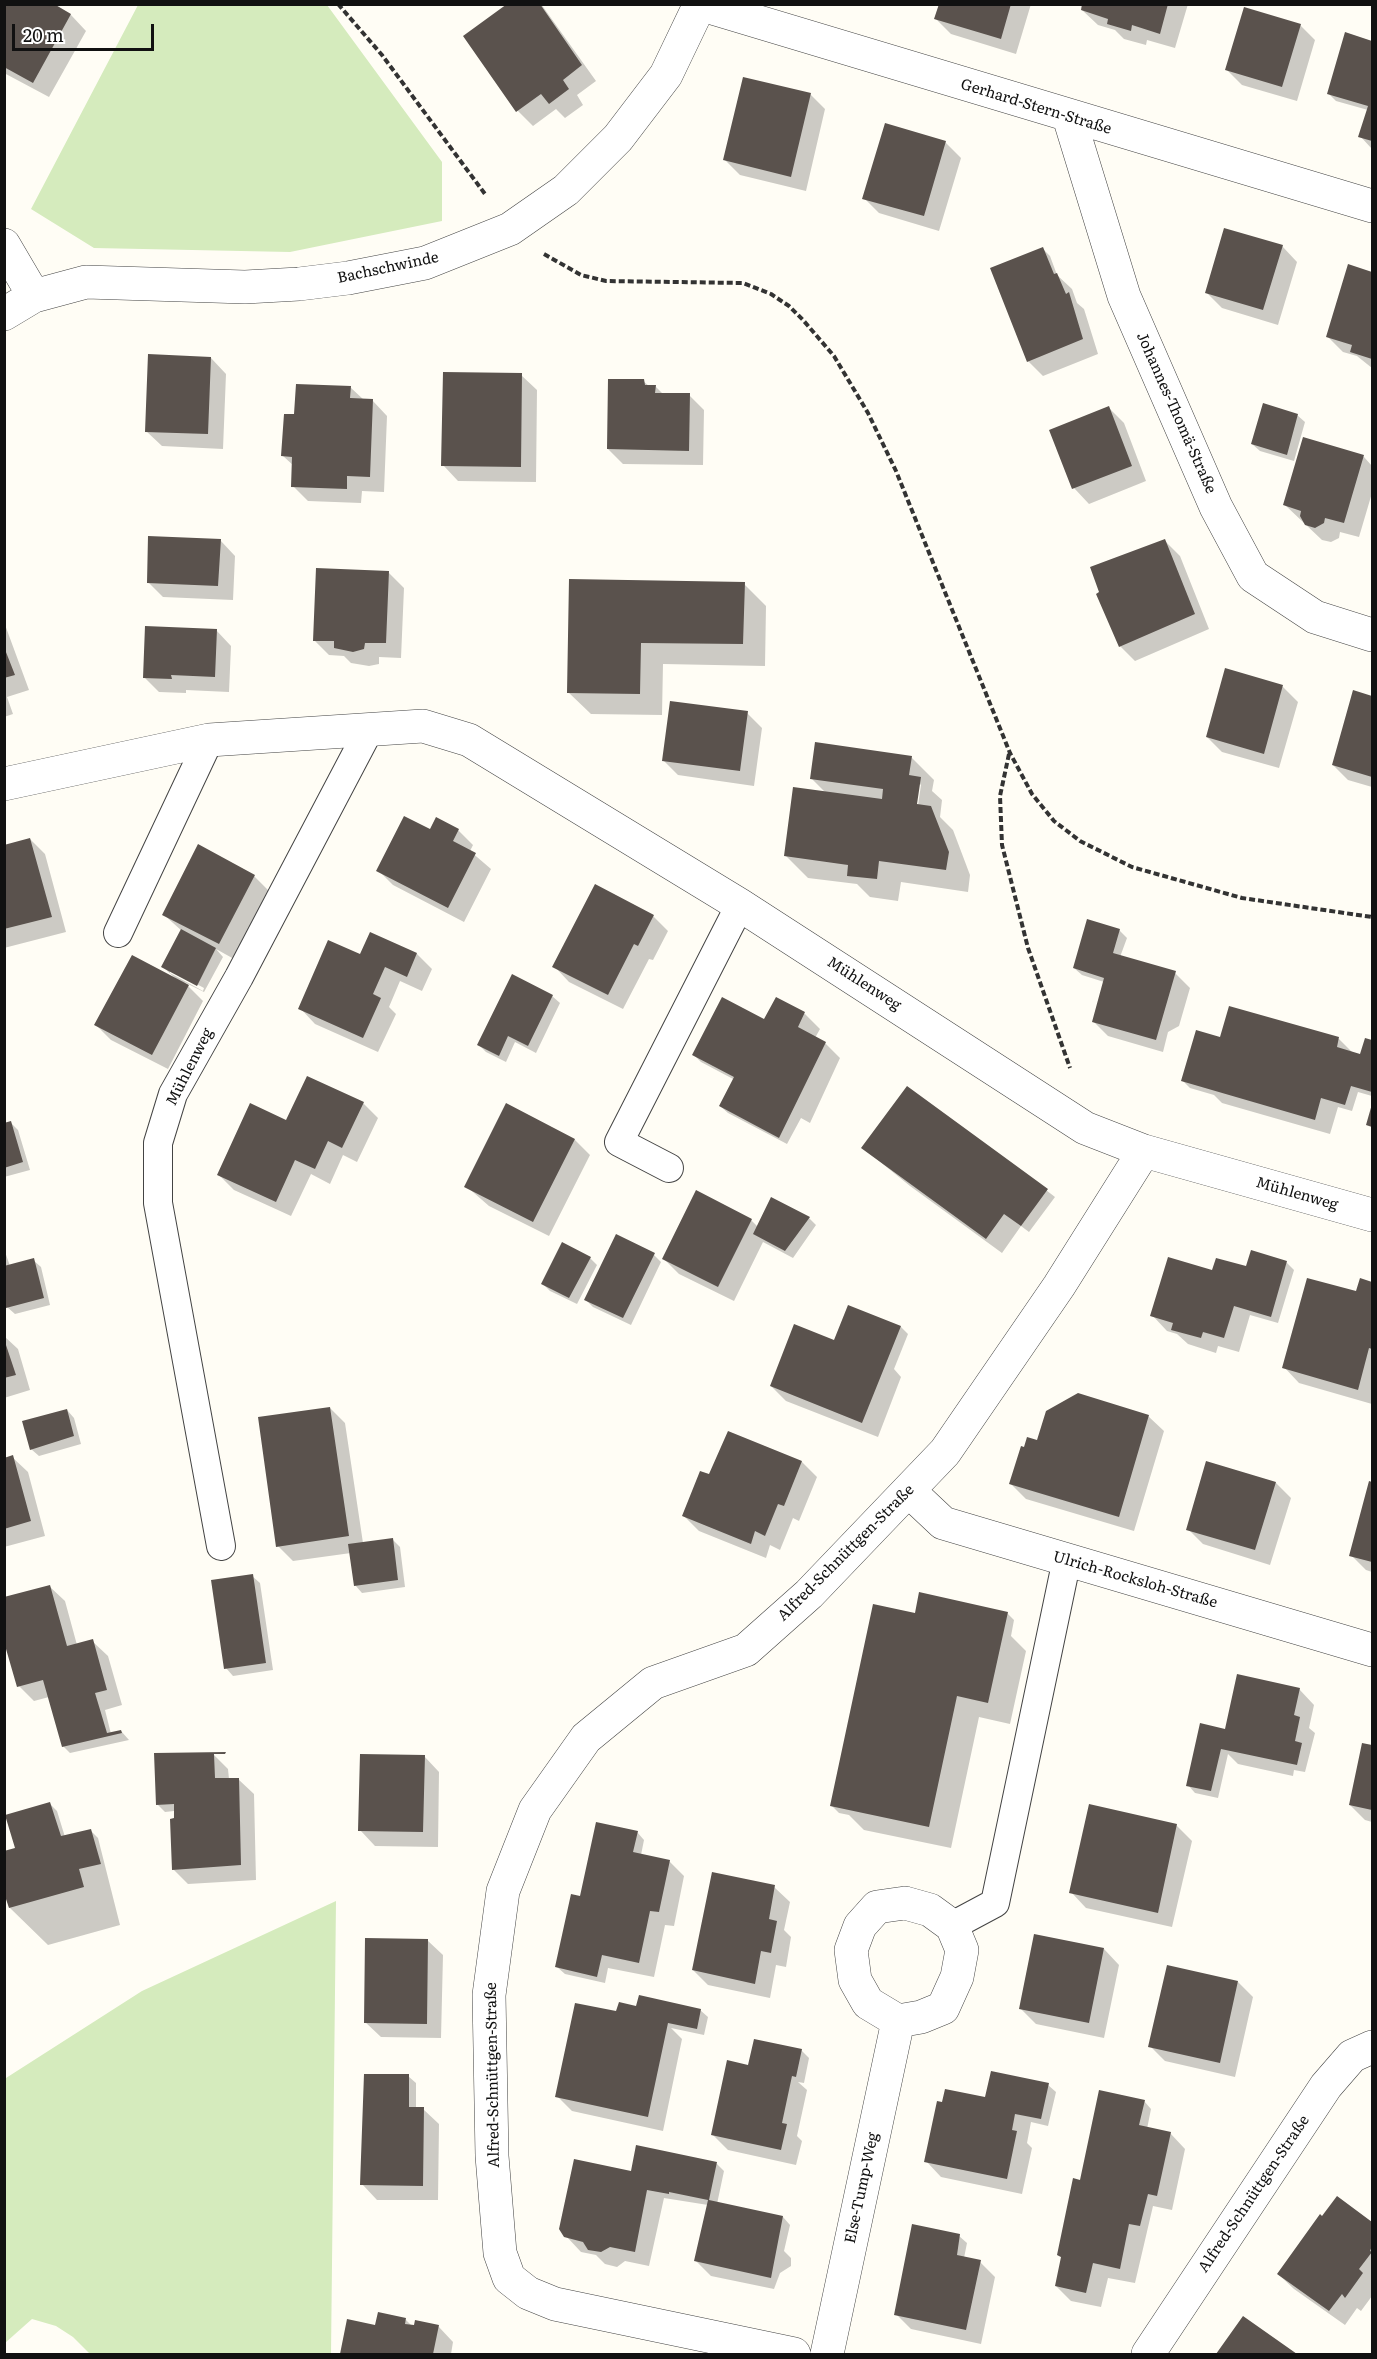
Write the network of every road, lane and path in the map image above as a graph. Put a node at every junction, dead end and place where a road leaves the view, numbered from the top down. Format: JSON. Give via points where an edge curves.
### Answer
{"nodes":[{"id":1,"x":338,"y":4,"type":"edge"},
{"id":2,"x":699,"y":5,"type":"edge"},
{"id":3,"x":1069,"y":117,"type":"junction"},
{"id":4,"x":1372,"y":206,"type":"edge"},
{"id":5,"x":510,"y":228,"type":"junction"},
{"id":6,"x":4,"y":245,"type":"edge"},
{"id":7,"x":34,"y":296,"type":"junction"},
{"id":8,"x":4,"y":314,"type":"edge"},
{"id":9,"x":1372,"y":635,"type":"edge"},
{"id":10,"x":370,"y":728,"type":"junction"},
{"id":11,"x":209,"y":740,"type":"junction"},
{"id":12,"x":1010,"y":753,"type":"junction"},
{"id":13,"x":4,"y":784,"type":"edge"},
{"id":14,"x":740,"y":905,"type":"junction"},
{"id":15,"x":1372,"y":917,"type":"edge"},
{"id":16,"x":118,"y":933,"type":"dead end"},
{"id":17,"x":1085,"y":1128,"type":"junction"},
{"id":18,"x":1144,"y":1151,"type":"junction"},
{"id":19,"x":669,"y":1168,"type":"dead end"},
{"id":20,"x":1372,"y":1215,"type":"edge"},
{"id":21,"x":909,"y":1491,"type":"junction"},
{"id":22,"x":221,"y":1546,"type":"dead end"},
{"id":23,"x":1067,"y":1559,"type":"junction"},
{"id":24,"x":1372,"y":1650,"type":"edge"},
{"id":25,"x":952,"y":1926,"type":"junction"},
{"id":26,"x":898,"y":2021,"type":"junction"},
{"id":27,"x":1372,"y":2047,"type":"edge"},
{"id":28,"x":794,"y":2355,"type":"edge"},
{"id":29,"x":827,"y":2355,"type":"edge"},
{"id":30,"x":1148,"y":2355,"type":"edge"}],
"edges":[{"from":1,"to":5,"type":"path","via":[[382,55]]},
{"from":2,"to":3,"type":"street","name":"Gerhard-Stern-Straße"},
{"from":2,"to":5,"type":"street","name":"Bachschwinde","via":[[666,75],[618,138],[566,190]]},
{"from":3,"to":4,"type":"street","name":"Gerhard-Stern-Straße"},
{"from":3,"to":9,"type":"street","name":"Johannes-Thomä-Straße","via":[[1124,296],[1216,507],[1253,576],[1315,617]]},
{"from":5,"to":7,"type":"street","name":"Bachschwinde","via":[[425,263],[348,278],[245,287],[86,282]]},
{"from":5,"to":12,"type":"path","via":[[552,260],[581,275],[606,281],[743,283],[771,294],[803,320],[834,356],[868,412]]},
{"from":6,"to":7,"type":"street"},
{"from":7,"to":8,"type":"street","name":"Bachschwinde"},
{"from":10,"to":11,"type":"street","name":"Mühlenweg"},
{"from":10,"to":14,"type":"street","name":"Mühlenweg","via":[[423,726],[469,740]]},
{"from":10,"to":22,"type":"lane","name":"Mühlenweg","via":[[173,1094],[158,1143],[158,1203]]},
{"from":11,"to":13,"type":"street","name":"Mühlenweg"},
{"from":11,"to":16,"type":"lane"},
{"from":12,"to":15,"type":"path","via":[[1032,794],[1054,821],[1080,841],[1132,867],[1242,898]]},
{"from":12,"to":17,"type":"path","via":[[1000,796],[1002,844],[1028,948],[1078,1089]]},
{"from":14,"to":17,"type":"street","name":"Mühlenweg"},
{"from":14,"to":19,"type":"lane","via":[[618,1142]]},
{"from":17,"to":18,"type":"street","name":"Mühlenweg"},
{"from":18,"to":20,"type":"street","name":"Mühlenweg"},
{"from":18,"to":21,"type":"street","name":"Alfred-Schnüttgen-Straße","via":[[1059,1286],[966,1422]]},
{"from":21,"to":23,"type":"street","name":"Ulrich-Rocksloh-Straße","via":[[943,1523]]},
{"from":21,"to":28,"type":"street","name":"Alfred-Schnüttgen-Straße","via":[[809,1594],[746,1650],[653,1683],[586,1738],[536,1810],[507,1881],[491,1983],[492,2156],[500,2253],[509,2278],[528,2293],[555,2304]]},
{"from":23,"to":24,"type":"street","name":"Ulrich-Rocksloh-Straße"},
{"from":23,"to":25,"type":"lane","via":[[995,1903]]},
{"from":25,"to":26,"type":"street","via":[[962,1950],[957,1977],[943,2008]]},
{"from":25,"to":26,"type":"street","via":[[930,1910],[905,1903],[876,1907],[860,1926],[851,1950],[855,1980],[868,2003]]},
{"from":26,"to":29,"type":"street","name":"Else-Tump-Weg"},
{"from":27,"to":30,"type":"street","name":"Alfred-Schnüttgen-Straße","via":[[1352,2056],[1326,2086]]}]}
